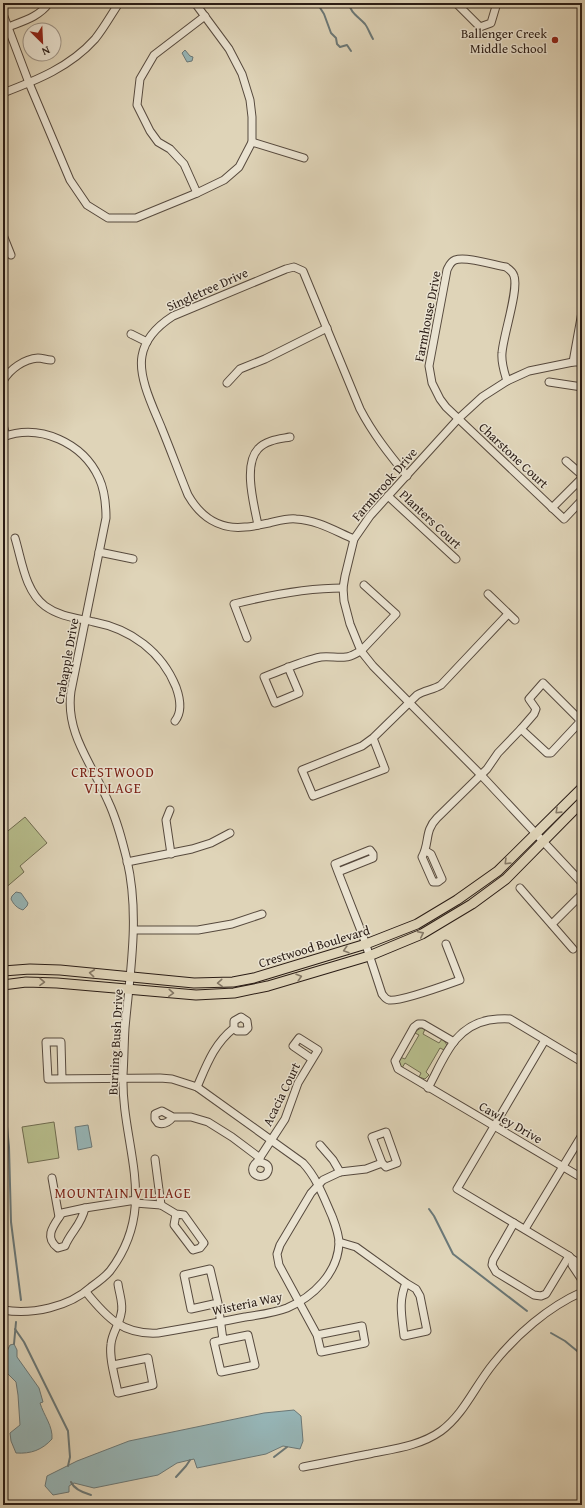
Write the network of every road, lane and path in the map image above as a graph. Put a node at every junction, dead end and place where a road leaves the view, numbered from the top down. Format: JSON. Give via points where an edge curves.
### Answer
{"nodes":[{"id":1,"x":49,"y":3,"type":"edge"},
{"id":2,"x":119,"y":3,"type":"edge"},
{"id":3,"x":195,"y":3,"type":"edge"},
{"id":4,"x":456,"y":3,"type":"edge"},
{"id":5,"x":497,"y":3,"type":"edge"},
{"id":6,"x":3,"y":14,"type":"edge"},
{"id":7,"x":205,"y":16,"type":"junction"},
{"id":8,"x":8,"y":27,"type":"junction"},
{"id":9,"x":29,"y":83,"type":"junction"},
{"id":10,"x":3,"y":93,"type":"edge"},
{"id":11,"x":252,"y":142,"type":"junction"},
{"id":12,"x":304,"y":158,"type":"dead end"},
{"id":13,"x":197,"y":193,"type":"junction"},
{"id":14,"x":3,"y":235,"type":"edge"},
{"id":15,"x":11,"y":255,"type":"dead end"},
{"id":16,"x":582,"y":312,"type":"edge"},
{"id":17,"x":327,"y":328,"type":"junction"},
{"id":18,"x":131,"y":334,"type":"dead end"},
{"id":19,"x":147,"y":342,"type":"junction"},
{"id":20,"x":51,"y":360,"type":"dead end"},
{"id":21,"x":573,"y":362,"type":"junction"},
{"id":22,"x":582,"y":362,"type":"edge"},
{"id":23,"x":3,"y":380,"type":"edge"},
{"id":24,"x":507,"y":381,"type":"junction"},
{"id":25,"x":550,"y":382,"type":"dead end"},
{"id":26,"x":227,"y":383,"type":"dead end"},
{"id":27,"x":582,"y":387,"type":"edge"},
{"id":28,"x":458,"y":419,"type":"junction"},
{"id":29,"x":3,"y":425,"type":"edge"},
{"id":30,"x":5,"y":437,"type":"edge"},
{"id":31,"x":290,"y":437,"type":"dead end"},
{"id":32,"x":566,"y":461,"type":"dead end"},
{"id":33,"x":407,"y":476,"type":"junction"},
{"id":34,"x":582,"y":477,"type":"edge"},
{"id":35,"x":388,"y":496,"type":"junction"},
{"id":36,"x":582,"y":500,"type":"edge"},
{"id":37,"x":552,"y":508,"type":"junction"},
{"id":38,"x":258,"y":525,"type":"junction"},
{"id":39,"x":16,"y":538,"type":"dead end"},
{"id":40,"x":354,"y":539,"type":"junction"},
{"id":41,"x":100,"y":552,"type":"junction"},
{"id":42,"x":133,"y":559,"type":"dead end"},
{"id":43,"x":456,"y":559,"type":"dead end"},
{"id":44,"x":364,"y":585,"type":"dead end"},
{"id":45,"x":343,"y":588,"type":"junction"},
{"id":46,"x":488,"y":594,"type":"dead end"},
{"id":47,"x":508,"y":614,"type":"junction"},
{"id":48,"x":515,"y":620,"type":"dead end"},
{"id":49,"x":85,"y":621,"type":"junction"},
{"id":50,"x":247,"y":638,"type":"dead end"},
{"id":51,"x":361,"y":651,"type":"junction"},
{"id":52,"x":288,"y":667,"type":"junction"},
{"id":53,"x":409,"y":703,"type":"junction"},
{"id":54,"x":175,"y":721,"type":"dead end"},
{"id":55,"x":520,"y":729,"type":"junction"},
{"id":56,"x":373,"y":738,"type":"junction"},
{"id":57,"x":481,"y":775,"type":"junction"},
{"id":58,"x":582,"y":788,"type":"edge"},
{"id":59,"x":582,"y":802,"type":"edge"},
{"id":60,"x":170,"y":810,"type":"dead end"},
{"id":61,"x":230,"y":833,"type":"dead end"},
{"id":62,"x":535,"y":834,"type":"junction"},
{"id":63,"x":543,"y":840,"type":"junction"},
{"id":64,"x":426,"y":851,"type":"dead end"},
{"id":65,"x":171,"y":854,"type":"junction"},
{"id":66,"x":127,"y":862,"type":"junction"},
{"id":67,"x":338,"y":872,"type":"junction"},
{"id":68,"x":582,"y":883,"type":"edge"},
{"id":69,"x":520,"y":888,"type":"dead end"},
{"id":70,"x":582,"y":894,"type":"edge"},
{"id":71,"x":262,"y":914,"type":"dead end"},
{"id":72,"x":552,"y":924,"type":"junction"},
{"id":73,"x":134,"y":930,"type":"junction"},
{"id":74,"x":366,"y":944,"type":"junction"},
{"id":75,"x":446,"y":944,"type":"dead end"},
{"id":76,"x":573,"y":949,"type":"dead end"},
{"id":77,"x":369,"y":956,"type":"junction"},
{"id":78,"x":3,"y":971,"type":"edge"},
{"id":79,"x":131,"y":977,"type":"junction"},
{"id":80,"x":3,"y":985,"type":"edge"},
{"id":81,"x":130,"y":990,"type":"junction"},
{"id":82,"x":234,"y":1028,"type":"dead end"},
{"id":83,"x":545,"y":1040,"type":"junction"},
{"id":84,"x":454,"y":1042,"type":"junction"},
{"id":85,"x":312,"y":1059,"type":"dead end"},
{"id":86,"x":582,"y":1062,"type":"edge"},
{"id":87,"x":123,"y":1078,"type":"junction"},
{"id":88,"x":62,"y":1079,"type":"junction"},
{"id":89,"x":197,"y":1087,"type":"junction"},
{"id":90,"x":428,"y":1088,"type":"junction"},
{"id":91,"x":173,"y":1117,"type":"dead end"},
{"id":92,"x":494,"y":1126,"type":"junction"},
{"id":93,"x":582,"y":1135,"type":"edge"},
{"id":94,"x":272,"y":1140,"type":"junction"},
{"id":95,"x":320,"y":1145,"type":"dead end"},
{"id":96,"x":155,"y":1159,"type":"dead end"},
{"id":97,"x":382,"y":1163,"type":"junction"},
{"id":98,"x":563,"y":1167,"type":"junction"},
{"id":99,"x":340,"y":1172,"type":"junction"},
{"id":100,"x":52,"y":1178,"type":"dead end"},
{"id":101,"x":582,"y":1178,"type":"edge"},
{"id":102,"x":318,"y":1185,"type":"junction"},
{"id":103,"x":135,"y":1202,"type":"junction"},
{"id":104,"x":161,"y":1205,"type":"junction"},
{"id":105,"x":85,"y":1208,"type":"junction"},
{"id":106,"x":176,"y":1214,"type":"junction"},
{"id":107,"x":60,"y":1217,"type":"junction"},
{"id":108,"x":514,"y":1223,"type":"junction"},
{"id":109,"x":525,"y":1229,"type":"junction"},
{"id":110,"x":339,"y":1242,"type":"junction"},
{"id":111,"x":571,"y":1259,"type":"junction"},
{"id":112,"x":582,"y":1267,"type":"edge"},
{"id":113,"x":582,"y":1280,"type":"edge"},
{"id":114,"x":406,"y":1283,"type":"junction"},
{"id":115,"x":118,"y":1284,"type":"dead end"},
{"id":116,"x":86,"y":1292,"type":"junction"},
{"id":117,"x":582,"y":1292,"type":"edge"},
{"id":118,"x":299,"y":1302,"type":"junction"},
{"id":119,"x":218,"y":1304,"type":"junction"},
{"id":120,"x":3,"y":1310,"type":"edge"},
{"id":121,"x":220,"y":1322,"type":"junction"},
{"id":122,"x":118,"y":1324,"type":"junction"},
{"id":123,"x":317,"y":1335,"type":"junction"},
{"id":124,"x":223,"y":1340,"type":"junction"},
{"id":125,"x":113,"y":1365,"type":"junction"},
{"id":126,"x":303,"y":1467,"type":"dead end"}],
"edges":[{"from":1,"to":8,"type":"street","via":[[36,16]]},
{"from":2,"to":9,"type":"street","via":[[95,38],[79,55],[59,69]]},
{"from":3,"to":7,"type":"street"},
{"from":4,"to":5,"type":"street","via":[[480,27],[491,23]]},
{"from":6,"to":8,"type":"street"},
{"from":7,"to":11,"type":"street","via":[[230,49],[242,74],[250,100]]},
{"from":7,"to":13,"type":"street","via":[[154,55],[140,79],[137,105],[158,142],[170,149],[184,164]]},
{"from":8,"to":9,"type":"street"},
{"from":9,"to":10,"type":"street"},
{"from":9,"to":13,"type":"street","via":[[70,180],[87,205],[108,218],[136,218]]},
{"from":11,"to":12,"type":"street"},
{"from":11,"to":13,"type":"street","via":[[239,167],[224,180]]},
{"from":14,"to":15,"type":"street"},
{"from":16,"to":21,"type":"street"},
{"from":17,"to":19,"type":"street","name":"Singletree Drive","via":[[303,271],[294,267],[173,316],[162,323]]},
{"from":17,"to":26,"type":"street","via":[[240,369]]},
{"from":17,"to":33,"type":"street","name":"Singletree Drive","via":[[370,428]]},
{"from":18,"to":19,"type":"street"},
{"from":19,"to":38,"type":"street","name":"Singletree Drive","via":[[142,356],[142,366],[148,393],[195,507],[213,522],[245,528]]},
{"from":20,"to":23,"type":"street","via":[[28,360],[16,366]]},
{"from":21,"to":22,"type":"street","name":"Farmbrook Drive"},
{"from":21,"to":24,"type":"street","name":"Farmbrook Drive","via":[[529,371]]},
{"from":24,"to":28,"type":"street","name":"Farmbrook Drive","via":[[472,405]]},
{"from":24,"to":28,"type":"street","name":"Farmhouse Drive","via":[[502,366],[502,353],[512,302],[514,276],[506,267],[456,260],[447,270],[429,366],[432,383],[440,399]]},
{"from":25,"to":27,"type":"street"},
{"from":28,"to":33,"type":"street","name":"Farmbrook Drive"},
{"from":28,"to":37,"type":"street","name":"Charstone Court"},
{"from":29,"to":30,"type":"street"},
{"from":30,"to":41,"type":"street","name":"Crabapple Drive","via":[[31,432],[52,436],[66,442],[86,458],[100,480],[106,502]]},
{"from":31,"to":38,"type":"street","via":[[265,444],[258,448],[254,456],[250,487]]},
{"from":32,"to":34,"type":"street"},
{"from":33,"to":35,"type":"street","name":"Farmbrook Drive"},
{"from":34,"to":37,"type":"street"},
{"from":35,"to":40,"type":"street","name":"Farmbrook Drive"},
{"from":35,"to":43,"type":"street","name":"Planters Court"},
{"from":36,"to":37,"type":"street","name":"Charstone Court","via":[[564,519]]},
{"from":38,"to":40,"type":"street","name":"Singletree Drive","via":[[294,518],[305,519]]},
{"from":39,"to":49,"type":"street","via":[[25,576],[37,599],[63,616]]},
{"from":40,"to":45,"type":"street","name":"Farmbrook Drive","via":[[346,565]]},
{"from":41,"to":42,"type":"street"},
{"from":41,"to":49,"type":"street","name":"Crabapple Drive"},
{"from":44,"to":51,"type":"street","via":[[396,614]]},
{"from":45,"to":50,"type":"street","via":[[285,592],[234,604]]},
{"from":45,"to":51,"type":"street","name":"Farmbrook Drive","via":[[346,611]]},
{"from":46,"to":47,"type":"street"},
{"from":47,"to":48,"type":"street"},
{"from":47,"to":53,"type":"street","via":[[441,685],[422,692]]},
{"from":49,"to":54,"type":"street","via":[[129,633],[156,654],[172,677],[180,700],[179,716]]},
{"from":49,"to":66,"type":"street","name":"Crabapple Drive","via":[[71,691],[70,712],[77,738],[120,831]]},
{"from":51,"to":52,"type":"street","via":[[347,657],[323,657]]},
{"from":51,"to":53,"type":"street","name":"Farmbrook Drive"},
{"from":52,"to":52,"type":"street","via":[[264,677],[275,703],[298,693]]},
{"from":53,"to":56,"type":"street"},
{"from":53,"to":57,"type":"street","name":"Farmbrook Drive"},
{"from":55,"to":55,"type":"street","via":[[546,753],[551,753],[579,724],[579,719],[544,683],[529,699],[536,709]]},
{"from":55,"to":57,"type":"street"},
{"from":56,"to":56,"type":"street","via":[[362,746],[302,770],[313,796],[385,769]]},
{"from":57,"to":62,"type":"street","name":"Farmbrook Drive"},
{"from":57,"to":64,"type":"street","via":[[432,823],[427,835]]},
{"from":58,"to":62,"type":"main road","name":"Crestwood Boulevard","one_way":true},
{"from":59,"to":63,"type":"main road","name":"Crestwood Boulevard"},
{"from":60,"to":65,"type":"street","via":[[166,820]]},
{"from":61,"to":65,"type":"street","via":[[211,843]]},
{"from":62,"to":63,"type":"street","name":"Farmbrook Drive"},
{"from":62,"to":74,"type":"main road","name":"Crestwood Boulevard","one_way":true,"via":[[498,871],[457,900],[417,924]]},
{"from":63,"to":68,"type":"street","name":"Farmbrook Drive"},
{"from":77,"to":63,"type":"main road","name":"Crestwood Boulevard","one_way":true,"via":[[422,934],[472,904],[506,879]]},
{"from":65,"to":66,"type":"street"},
{"from":66,"to":73,"type":"street","name":"Crabapple Drive"},
{"from":67,"to":67,"type":"street","via":[[335,864],[370,850],[372,852],[373,858]]},
{"from":67,"to":74,"type":"street"},
{"from":69,"to":72,"type":"street"},
{"from":70,"to":72,"type":"street"},
{"from":71,"to":73,"type":"street","via":[[215,928]]},
{"from":72,"to":76,"type":"street"},
{"from":73,"to":79,"type":"street","name":"Crabapple Drive"},
{"from":74,"to":77,"type":"street"},
{"from":74,"to":79,"type":"main road","name":"Crestwood Boulevard","one_way":true,"via":[[233,982],[194,984]]},
{"from":75,"to":77,"type":"street","via":[[460,980],[403,998],[385,998]]},
{"from":81,"to":77,"type":"main road","name":"Crestwood Boulevard","one_way":true,"via":[[196,995],[234,993],[268,986]]},
{"from":79,"to":78,"type":"main road","name":"Crestwood Boulevard","one_way":true,"via":[[60,970]]},
{"from":79,"to":81,"type":"street","name":"Burning Bush Drive"},
{"from":80,"to":81,"type":"main road","name":"Crestwood Boulevard","one_way":true,"via":[[26,982],[57,983]]},
{"from":81,"to":87,"type":"street","name":"Burning Bush Drive"},
{"from":82,"to":89,"type":"street","via":[[216,1046]]},
{"from":83,"to":84,"type":"street","via":[[510,1019],[503,1018],[471,1026]]},
{"from":83,"to":86,"type":"street"},
{"from":83,"to":92,"type":"street"},
{"from":84,"to":90,"type":"street"},
{"from":84,"to":90,"type":"street","name":"Cawley Drive","via":[[423,1024],[414,1027],[395,1061],[398,1069]]},
{"from":85,"to":94,"type":"street","name":"Acacia Court","via":[[298,1083],[285,1119]]},
{"from":87,"to":88,"type":"street","name":"Wisteria Way"},
{"from":87,"to":89,"type":"street","name":"Wisteria Way","via":[[172,1079]]},
{"from":87,"to":103,"type":"street","name":"Burning Bush Drive","via":[[135,1176]]},
{"from":88,"to":88,"type":"street","via":[[61,1042],[46,1042],[48,1079]]},
{"from":89,"to":94,"type":"street","name":"Wisteria Way"},
{"from":90,"to":92,"type":"street","name":"Cawley Drive"},
{"from":91,"to":94,"type":"street","name":"Acacia Court","via":[[191,1117],[208,1122],[232,1137],[259,1160]]},
{"from":92,"to":98,"type":"street","name":"Cawley Drive"},
{"from":92,"to":108,"type":"street","via":[[457,1189]]},
{"from":93,"to":98,"type":"street"},
{"from":94,"to":102,"type":"street","name":"Wisteria Way","via":[[303,1163]]},
{"from":95,"to":99,"type":"street"},
{"from":96,"to":104,"type":"street"},
{"from":97,"to":97,"type":"street","via":[[372,1137],[386,1132],[397,1163],[386,1167]]},
{"from":97,"to":99,"type":"street","via":[[366,1169]]},
{"from":98,"to":101,"type":"street","name":"Cawley Drive"},
{"from":98,"to":109,"type":"street"},
{"from":99,"to":102,"type":"street"},
{"from":100,"to":107,"type":"street"},
{"from":102,"to":110,"type":"street","name":"Wisteria Way","via":[[333,1219]]},
{"from":102,"to":118,"type":"street","via":[[307,1199],[277,1254],[279,1265]]},
{"from":103,"to":104,"type":"street"},
{"from":103,"to":105,"type":"street"},
{"from":103,"to":116,"type":"street","name":"Burning Bush Drive","via":[[134,1225],[123,1251],[109,1272]]},
{"from":104,"to":106,"type":"street"},
{"from":105,"to":107,"type":"street","via":[[62,1213]]},
{"from":105,"to":107,"type":"street","via":[[83,1217],[65,1246],[58,1248],[50,1238]]},
{"from":106,"to":106,"type":"street","via":[[184,1215],[204,1242],[200,1248],[193,1250],[174,1224]]},
{"from":108,"to":109,"type":"street"},
{"from":108,"to":111,"type":"street","via":[[493,1260],[492,1265],[496,1272],[534,1295],[541,1296],[546,1294]]},
{"from":109,"to":111,"type":"street"},
{"from":110,"to":114,"type":"street","via":[[356,1247]]},
{"from":110,"to":118,"type":"street","name":"Wisteria Way","via":[[331,1269],[324,1280],[317,1289]]},
{"from":111,"to":112,"type":"street"},
{"from":111,"to":113,"type":"street"},
{"from":114,"to":114,"type":"street","via":[[400,1306],[404,1336],[427,1331],[420,1296],[416,1289]]},
{"from":115,"to":122,"type":"street","via":[[122,1313]]},
{"from":116,"to":120,"type":"street","name":"Burning Bush Drive","via":[[52,1307],[25,1312]]},
{"from":116,"to":122,"type":"street","name":"Wisteria Way","via":[[105,1314]]},
{"from":117,"to":126,"type":"street","via":[[552,1310],[512,1342],[492,1364],[457,1416],[439,1432],[405,1446]]},
{"from":118,"to":121,"type":"street","name":"Wisteria Way","via":[[278,1311]]},
{"from":118,"to":123,"type":"street"},
{"from":119,"to":119,"type":"street","via":[[210,1269],[184,1275],[191,1309]]},
{"from":119,"to":121,"type":"street"},
{"from":121,"to":122,"type":"street","name":"Wisteria Way","via":[[149,1334],[136,1332]]},
{"from":121,"to":124,"type":"street"},
{"from":122,"to":125,"type":"street","via":[[110,1345]]},
{"from":123,"to":123,"type":"street","via":[[321,1352],[365,1344],[362,1326]]},
{"from":124,"to":124,"type":"street","via":[[214,1342],[221,1372],[255,1365],[248,1335]]},
{"from":125,"to":125,"type":"street","via":[[118,1392],[153,1385],[148,1358]]}]}
